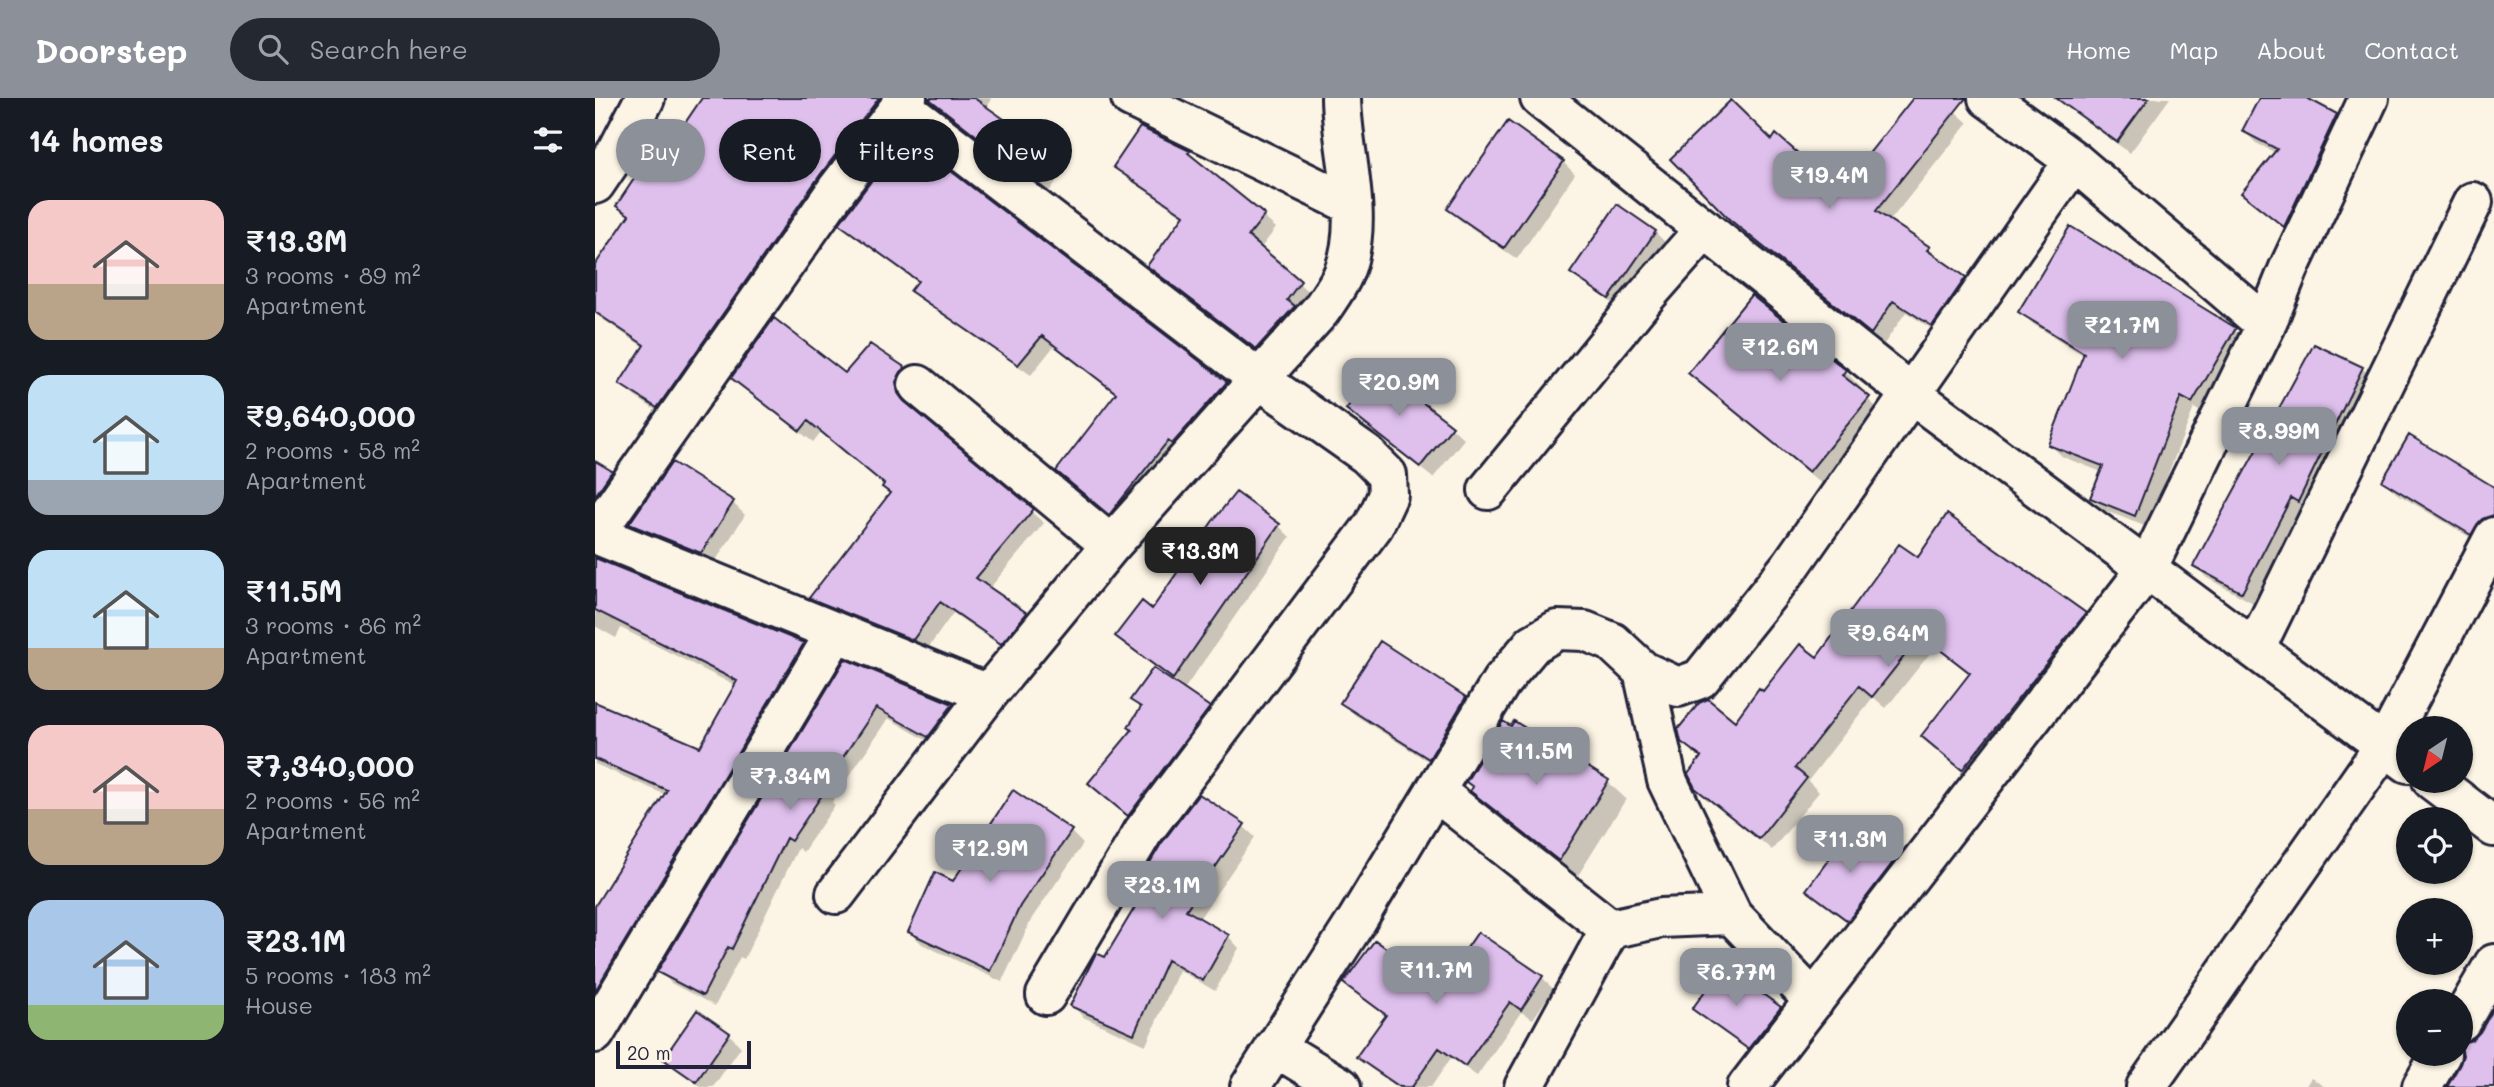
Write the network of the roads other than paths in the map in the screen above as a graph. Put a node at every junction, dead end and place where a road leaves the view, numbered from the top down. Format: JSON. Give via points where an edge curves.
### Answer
{"nodes":[{"id":1,"x":645,"y":98,"type":"edge"},
{"id":2,"x":1131,"y":98,"type":"edge"},
{"id":3,"x":1341,"y":98,"type":"edge"},
{"id":4,"x":1540,"y":98,"type":"edge"},
{"id":5,"x":1988,"y":98,"type":"edge"},
{"id":6,"x":2369,"y":98,"type":"edge"},
{"id":7,"x":903,"y":102,"type":"edge"},
{"id":8,"x":606,"y":144,"type":"edge"},
{"id":9,"x":2074,"y":160,"type":"junction"},
{"id":10,"x":595,"y":184,"type":"edge"},
{"id":11,"x":2473,"y":202,"type":"dead end"},
{"id":12,"x":1352,"y":205,"type":"junction"},
{"id":13,"x":1705,"y":229,"type":"junction"},
{"id":14,"x":2266,"y":325,"type":"junction"},
{"id":15,"x":1259,"y":379,"type":"junction"},
{"id":16,"x":918,"y":385,"type":"dead end"},
{"id":17,"x":1910,"y":393,"type":"junction"},
{"id":18,"x":1488,"y":490,"type":"dead end"},
{"id":19,"x":595,"y":534,"type":"edge"},
{"id":20,"x":2494,"y":537,"type":"edge"},
{"id":21,"x":1111,"y":545,"type":"junction"},
{"id":22,"x":2147,"y":569,"type":"junction"},
{"id":23,"x":836,"y":632,"type":"junction"},
{"id":24,"x":2255,"y":649,"type":"junction"},
{"id":25,"x":1643,"y":671,"type":"junction"},
{"id":26,"x":988,"y":694,"type":"junction"},
{"id":27,"x":2413,"y":716,"type":"edge"},
{"id":28,"x":2396,"y":754,"type":"edge"},
{"id":29,"x":1435,"y":791,"type":"junction"},
{"id":30,"x":2449,"y":793,"type":"edge"},
{"id":31,"x":2494,"y":827,"type":"edge"},
{"id":32,"x":836,"y":894,"type":"dead end"},
{"id":33,"x":1732,"y":915,"type":"junction"},
{"id":34,"x":1610,"y":929,"type":"junction"},
{"id":35,"x":2494,"y":964,"type":"edge"},
{"id":36,"x":1046,"y":995,"type":"dead end"},
{"id":37,"x":1814,"y":1000,"type":"junction"},
{"id":38,"x":2473,"y":1000,"type":"edge"},
{"id":39,"x":595,"y":1033,"type":"edge"},
{"id":40,"x":1275,"y":1047,"type":"junction"},
{"id":41,"x":2434,"y":1066,"type":"edge"},
{"id":42,"x":1250,"y":1087,"type":"edge"},
{"id":43,"x":1341,"y":1087,"type":"edge"},
{"id":44,"x":1524,"y":1087,"type":"edge"},
{"id":45,"x":1747,"y":1087,"type":"edge"},
{"id":46,"x":2146,"y":1087,"type":"edge"},
{"id":47,"x":2422,"y":1087,"type":"edge"}],
"edges":[{"from":1,"to":8,"type":"street"},
{"from":2,"to":12,"type":"street"},
{"from":3,"to":12,"type":"street"},
{"from":4,"to":13,"type":"street"},
{"from":5,"to":9,"type":"street"},
{"from":6,"to":14,"type":"street"},
{"from":7,"to":15,"type":"street"},
{"from":7,"to":19,"type":"street"},
{"from":8,"to":10,"type":"street"},
{"from":9,"to":14,"type":"street"},
{"from":9,"to":17,"type":"street"},
{"from":11,"to":24,"type":"street"},
{"from":12,"to":15,"type":"street","via":[[1352,240],[1343,274],[1321,310]]},
{"from":13,"to":17,"type":"street"},
{"from":13,"to":18,"type":"street"},
{"from":14,"to":22,"type":"street"},
{"from":15,"to":21,"type":"street"},
{"from":15,"to":36,"type":"street","via":[[1367,455],[1387,475],[1388,495],[1374,525],[1143,832]]},
{"from":16,"to":21,"type":"street"},
{"from":17,"to":22,"type":"street"},
{"from":17,"to":25,"type":"street","via":[[1791,565],[1700,679],[1678,687]]},
{"from":19,"to":23,"type":"street"},
{"from":20,"to":27,"type":"street"},
{"from":21,"to":26,"type":"street"},
{"from":22,"to":24,"type":"street"},
{"from":22,"to":37,"type":"street"},
{"from":23,"to":26,"type":"street"},
{"from":23,"to":39,"type":"street"},
{"from":24,"to":28,"type":"street"},
{"from":25,"to":29,"type":"street","via":[[1612,642],[1585,631],[1557,630],[1533,644],[1501,682]]},
{"from":25,"to":33,"type":"street","via":[[1667,780]]},
{"from":26,"to":32,"type":"street"},
{"from":28,"to":46,"type":"street"},
{"from":29,"to":34,"type":"street"},
{"from":29,"to":40,"type":"street"},
{"from":30,"to":31,"type":"street"},
{"from":33,"to":34,"type":"street","via":[[1661,918]]},
{"from":33,"to":37,"type":"street"},
{"from":34,"to":44,"type":"street"},
{"from":35,"to":38,"type":"street"},
{"from":37,"to":45,"type":"street"},
{"from":40,"to":42,"type":"street"},
{"from":40,"to":43,"type":"street"},
{"from":41,"to":47,"type":"street"}]}
